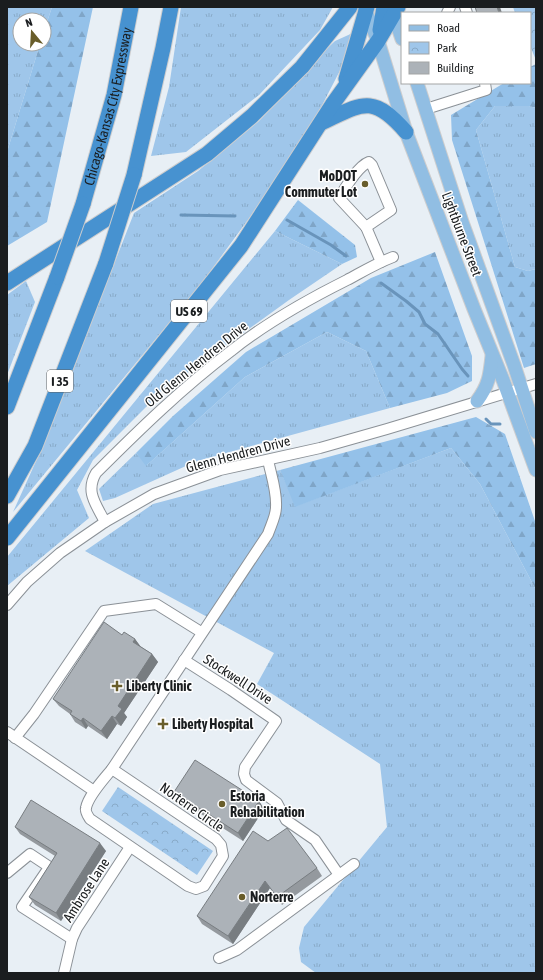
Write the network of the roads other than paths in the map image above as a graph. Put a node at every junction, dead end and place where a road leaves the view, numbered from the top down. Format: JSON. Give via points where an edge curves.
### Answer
{"nodes":[{"id":1,"x":131,"y":7,"type":"edge"},
{"id":2,"x":170,"y":7,"type":"edge"},
{"id":3,"x":350,"y":7,"type":"edge"},
{"id":4,"x":366,"y":8,"type":"edge"},
{"id":5,"x":392,"y":9,"type":"edge"},
{"id":6,"x":401,"y":36,"type":"edge"},
{"id":7,"x":378,"y":41,"type":"junction"},
{"id":8,"x":417,"y":84,"type":"edge"},
{"id":9,"x":485,"y":84,"type":"edge"},
{"id":10,"x":343,"y":89,"type":"junction"},
{"id":11,"x":426,"y":110,"type":"junction"},
{"id":12,"x":320,"y":124,"type":"junction"},
{"id":13,"x":406,"y":132,"type":"junction"},
{"id":14,"x":366,"y":227,"type":"junction"},
{"id":15,"x":393,"y":257,"type":"dead end"},
{"id":16,"x":381,"y":262,"type":"junction"},
{"id":17,"x":7,"y":283,"type":"edge"},
{"id":18,"x":492,"y":354,"type":"junction"},
{"id":19,"x":536,"y":384,"type":"edge"},
{"id":20,"x":521,"y":388,"type":"junction"},
{"id":21,"x":507,"y":393,"type":"junction"},
{"id":22,"x":477,"y":401,"type":"junction"},
{"id":23,"x":7,"y":407,"type":"edge"},
{"id":24,"x":536,"y":432,"type":"edge"},
{"id":25,"x":268,"y":460,"type":"junction"},
{"id":26,"x":536,"y":470,"type":"edge"},
{"id":27,"x":7,"y":496,"type":"edge"},
{"id":28,"x":105,"y":522,"type":"junction"},
{"id":29,"x":7,"y":538,"type":"edge"},
{"id":30,"x":7,"y":605,"type":"edge"},
{"id":31,"x":202,"y":632,"type":"junction"},
{"id":32,"x":184,"y":660,"type":"junction"},
{"id":33,"x":69,"y":662,"type":"junction"},
{"id":34,"x":73,"y":676,"type":"edge"},
{"id":35,"x":63,"y":688,"type":"edge"},
{"id":36,"x":47,"y":695,"type":"junction"},
{"id":37,"x":11,"y":735,"type":"edge"},
{"id":38,"x":112,"y":769,"type":"junction"},
{"id":39,"x":94,"y":791,"type":"junction"},
{"id":40,"x":130,"y":846,"type":"junction"},
{"id":41,"x":354,"y":864,"type":"dead end"},
{"id":42,"x":7,"y":873,"type":"edge"},
{"id":43,"x":340,"y":875,"type":"junction"},
{"id":44,"x":72,"y":939,"type":"junction"},
{"id":45,"x":220,"y":958,"type":"dead end"},
{"id":46,"x":64,"y":973,"type":"edge"}],
"edges":[{"from":1,"to":23,"type":"highway","name":"Chicago-Kansas City Expressway","bridge":true,"via":[[114,95],[83,204]]},
{"from":2,"to":27,"type":"highway","number":"I 35","bridge":true,"via":[[134,175],[106,262],[34,446]]},
{"from":3,"to":17,"type":"highway","via":[[302,67],[252,116],[207,154]]},
{"from":4,"to":7,"type":"main road","name":"Lightburne Street"},
{"from":4,"to":10,"type":"highway"},
{"from":5,"to":6,"type":"main road"},
{"from":5,"to":7,"type":"highway","number":"US 69"},
{"from":7,"to":10,"type":"highway","number":"US 69"},
{"from":7,"to":13,"type":"main road","name":"Lightburne Street"},
{"from":8,"to":11,"type":"main road","name":"Lightburne Street"},
{"from":9,"to":11,"type":"street","via":[[486,90]]},
{"from":10,"to":12,"type":"highway","number":"US 69"},
{"from":11,"to":20,"type":"main road","name":"Lightburne Street","via":[[462,222]]},
{"from":12,"to":13,"type":"highway","via":[[367,105],[382,109]]},
{"from":12,"to":29,"type":"highway","number":"US 69","via":[[241,246]]},
{"from":13,"to":18,"type":"main road","name":"Lightburne Street"},
{"from":14,"to":14,"type":"street","via":[[392,210],[369,162],[355,174],[339,198]]},
{"from":14,"to":16,"type":"street"},
{"from":15,"to":16,"type":"street","name":"Old Glenn Hendren Drive"},
{"from":16,"to":28,"type":"street","name":"Old Glenn Hendren Drive","via":[[314,297],[231,350],[141,428],[92,480],[92,495]]},
{"from":18,"to":21,"type":"main road","name":"Lightburne Street"},
{"from":18,"to":22,"type":"main road","via":[[486,389]]},
{"from":19,"to":20,"type":"street","name":"Glenn Hendren Drive"},
{"from":20,"to":21,"type":"street","name":"Glenn Hendren Drive"},
{"from":20,"to":24,"type":"main road","name":"Lightburne Street"},
{"from":21,"to":22,"type":"street","name":"Glenn Hendren Drive"},
{"from":21,"to":26,"type":"main road","name":"Lightburne Street"},
{"from":22,"to":25,"type":"street","name":"Glenn Hendren Drive","via":[[320,448]]},
{"from":25,"to":28,"type":"street","name":"Glenn Hendren Drive","via":[[220,470],[154,494]]},
{"from":25,"to":31,"type":"street","via":[[274,486],[275,516],[268,534]]},
{"from":28,"to":30,"type":"street","name":"Glenn Hendren Drive","via":[[60,553],[27,582]]},
{"from":31,"to":32,"type":"street"},
{"from":31,"to":33,"type":"street","via":[[156,604],[104,611]]},
{"from":32,"to":38,"type":"street"},
{"from":32,"to":43,"type":"street","name":"Stockwell Drive","via":[[276,721],[245,767],[246,780],[277,803],[286,820],[315,840]]},
{"from":33,"to":34,"type":"street","via":[[74,669]]},
{"from":33,"to":36,"type":"street"},
{"from":35,"to":36,"type":"street","via":[[60,692]]},
{"from":36,"to":37,"type":"street","via":[[34,714]]},
{"from":37,"to":39,"type":"street"},
{"from":38,"to":39,"type":"street","name":"Norterre Circle"},
{"from":38,"to":40,"type":"street","name":"Norterre Circle","via":[[216,839],[221,845],[223,856],[204,886],[196,889]]},
{"from":39,"to":40,"type":"street","name":"Norterre Circle","via":[[85,809],[86,814]]},
{"from":40,"to":44,"type":"street","name":"Ambrose Lane"},
{"from":41,"to":43,"type":"street"},
{"from":42,"to":44,"type":"street","via":[[30,854],[48,866],[22,906]]},
{"from":43,"to":45,"type":"street","via":[[237,950]]},
{"from":44,"to":46,"type":"street","name":"Ambrose Lane"}]}
